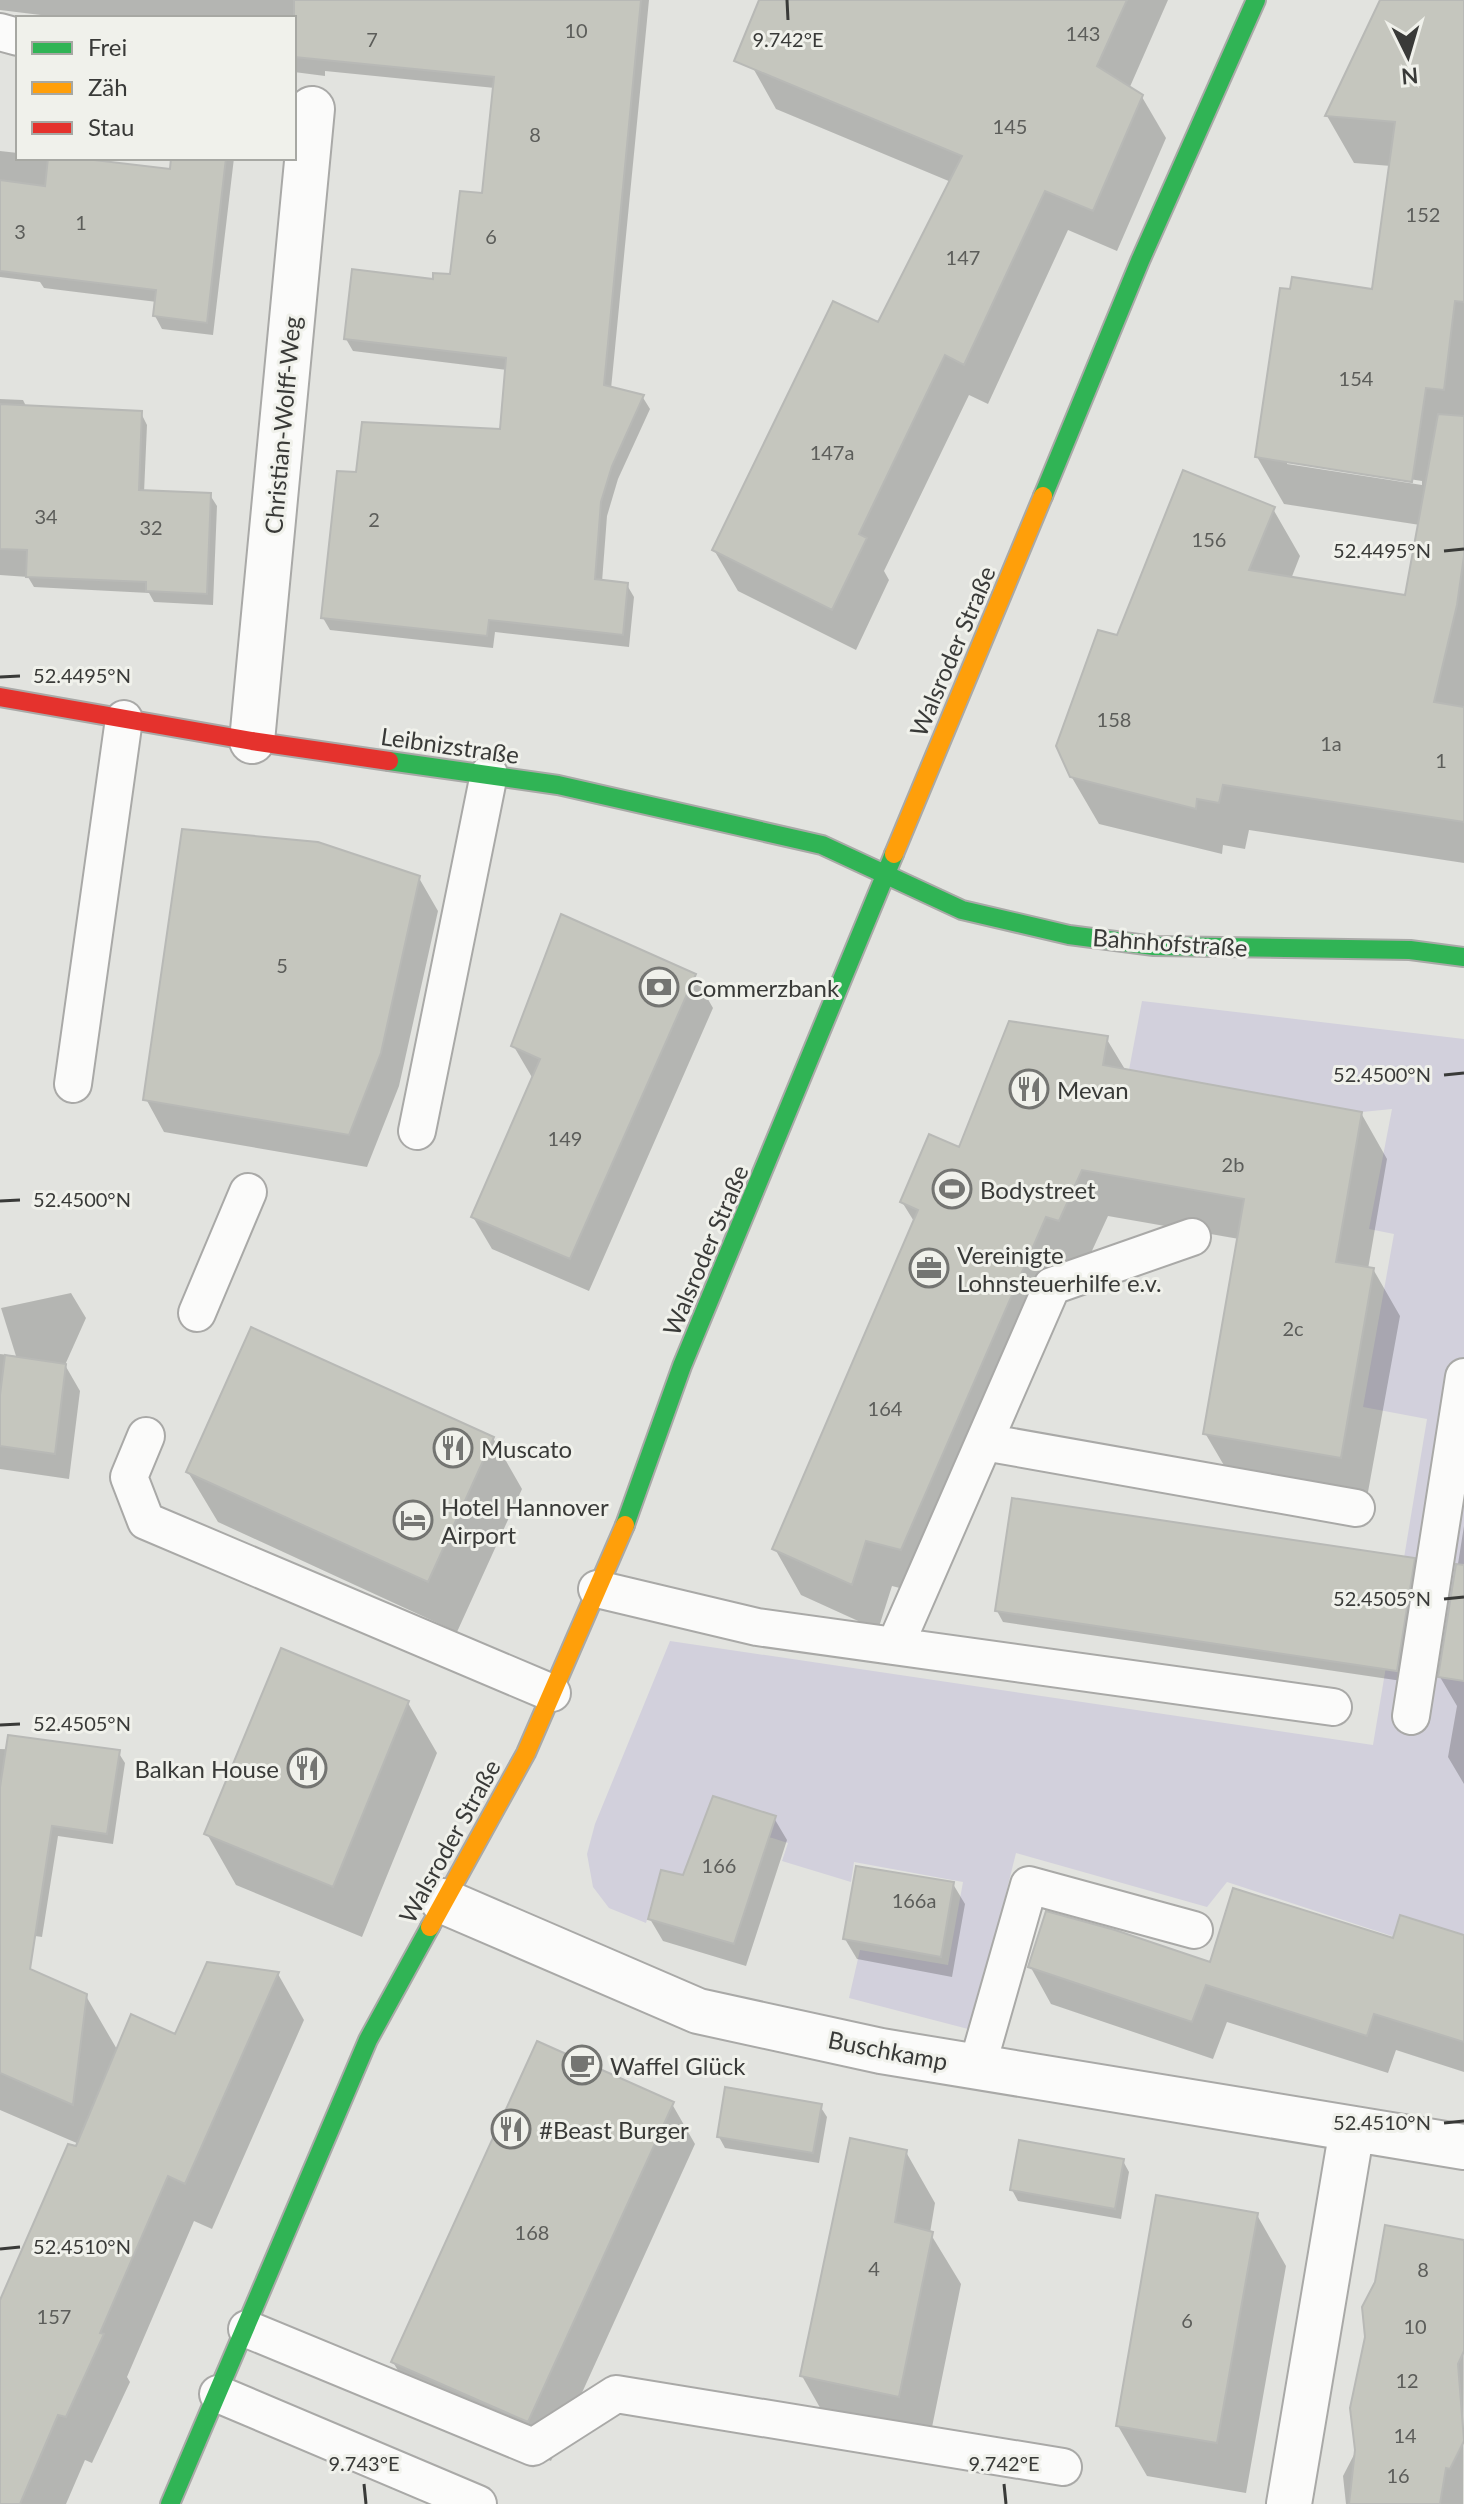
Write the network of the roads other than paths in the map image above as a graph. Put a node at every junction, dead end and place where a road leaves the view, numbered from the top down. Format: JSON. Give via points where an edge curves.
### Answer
{"nodes":[{"id":1,"x":1256,"y":0,"type":"edge"},
{"id":2,"x":303,"y":107,"type":"edge"},
{"id":3,"x":0,"y":697,"type":"edge"},
{"id":4,"x":124,"y":719,"type":"junction"},
{"id":5,"x":252,"y":741,"type":"junction"},
{"id":6,"x":489,"y":774,"type":"junction"},
{"id":7,"x":885,"y":876,"type":"junction"},
{"id":8,"x":1464,"y":957,"type":"edge"},
{"id":9,"x":73,"y":1084,"type":"dead end"},
{"id":10,"x":417,"y":1131,"type":"dead end"},
{"id":11,"x":248,"y":1192,"type":"dead end"},
{"id":12,"x":1192,"y":1237,"type":"dead end"},
{"id":13,"x":197,"y":1313,"type":"dead end"},
{"id":14,"x":1464,"y":1377,"type":"edge"},
{"id":15,"x":146,"y":1436,"type":"dead end"},
{"id":16,"x":984,"y":1442,"type":"junction"},
{"id":17,"x":1356,"y":1508,"type":"dead end"},
{"id":18,"x":597,"y":1589,"type":"junction"},
{"id":19,"x":895,"y":1646,"type":"junction"},
{"id":20,"x":552,"y":1693,"type":"junction"},
{"id":21,"x":1333,"y":1707,"type":"dead end"},
{"id":22,"x":1411,"y":1716,"type":"dead end"},
{"id":23,"x":443,"y":1901,"type":"junction"},
{"id":24,"x":1194,"y":1930,"type":"dead end"},
{"id":25,"x":977,"y":2067,"type":"junction"},
{"id":26,"x":1352,"y":2129,"type":"junction"},
{"id":27,"x":1464,"y":2147,"type":"edge"},
{"id":28,"x":247,"y":2329,"type":"junction"},
{"id":29,"x":218,"y":2394,"type":"junction"},
{"id":30,"x":1063,"y":2467,"type":"dead end"},
{"id":31,"x":170,"y":2504,"type":"edge"},
{"id":32,"x":478,"y":2504,"type":"edge"},
{"id":33,"x":1289,"y":2504,"type":"edge"}],
"edges":[{"from":1,"to":7,"type":"street","name":"Walsroder Straße","via":[[1140,261]]},
{"from":2,"to":5,"type":"street","name":"Christian-Wolff-Weg"},
{"from":3,"to":4,"type":"street","name":"Leibnizstraße"},
{"from":4,"to":5,"type":"street","name":"Leibnizstraße"},
{"from":4,"to":9,"type":"lane"},
{"from":5,"to":6,"type":"street","name":"Leibnizstraße"},
{"from":6,"to":7,"type":"street","name":"Leibnizstraße","via":[[822,845]]},
{"from":6,"to":10,"type":"lane"},
{"from":7,"to":8,"type":"street","name":"Bahnhofstraße","via":[[962,910],[1069,935],[1154,946],[1410,950]]},
{"from":7,"to":18,"type":"street","name":"Walsroder Straße","via":[[682,1366]]},
{"from":11,"to":13,"type":"lane"},
{"from":12,"to":16,"type":"lane","via":[[1052,1286]]},
{"from":14,"to":22,"type":"lane"},
{"from":15,"to":20,"type":"lane","via":[[129,1477],[146,1521]]},
{"from":16,"to":17,"type":"lane"},
{"from":16,"to":19,"type":"lane"},
{"from":18,"to":19,"type":"lane","via":[[757,1627]]},
{"from":18,"to":20,"type":"street","name":"Walsroder Straße"},
{"from":19,"to":21,"type":"lane"},
{"from":20,"to":23,"type":"street","name":"Walsroder Straße","via":[[526,1753]]},
{"from":23,"to":25,"type":"street","name":"Buschkamp","via":[[698,2011]]},
{"from":23,"to":28,"type":"street","name":"Walsroder Straße","via":[[368,2040]]},
{"from":24,"to":25,"type":"lane","via":[[1029,1885]]},
{"from":25,"to":26,"type":"street","name":"Buschkamp"},
{"from":26,"to":27,"type":"street","name":"Buschkamp"},
{"from":26,"to":33,"type":"street"},
{"from":28,"to":29,"type":"street","name":"Walsroder Straße"},
{"from":28,"to":30,"type":"lane","via":[[533,2447],[616,2394]]},
{"from":29,"to":31,"type":"street","name":"Walsroder Straße"},
{"from":29,"to":32,"type":"lane"}]}
